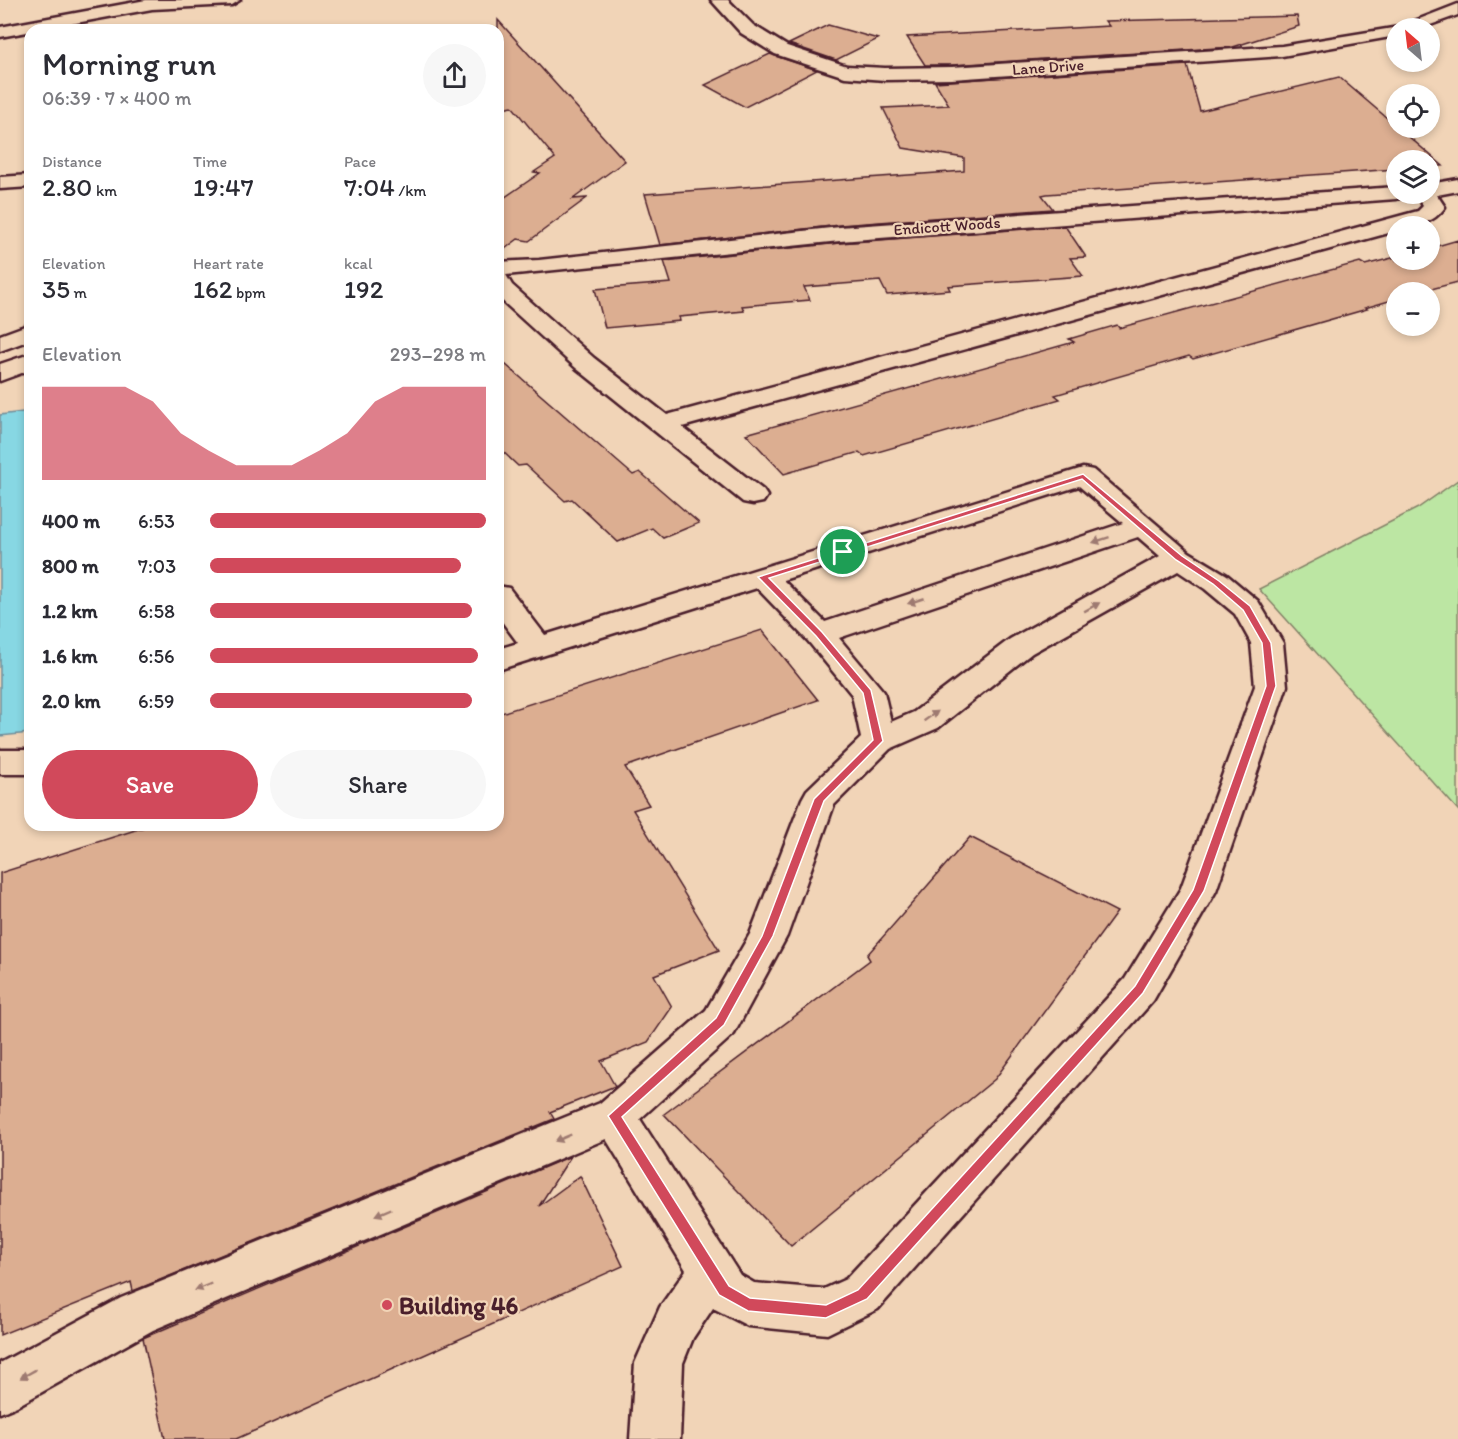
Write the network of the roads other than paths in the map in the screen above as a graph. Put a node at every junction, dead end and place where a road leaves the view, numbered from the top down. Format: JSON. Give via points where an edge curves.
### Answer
{"nodes":[{"id":1,"x":232,"y":0,"type":"edge"},
{"id":2,"x":719,"y":0,"type":"edge"},
{"id":3,"x":150,"y":2,"type":"edge"},
{"id":4,"x":1458,"y":9,"type":"edge"},
{"id":5,"x":1434,"y":18,"type":"edge"},
{"id":6,"x":166,"y":21,"type":"dead end"},
{"id":7,"x":40,"y":24,"type":"edge"},
{"id":8,"x":24,"y":27,"type":"edge"},
{"id":9,"x":0,"y":32,"type":"edge"},
{"id":10,"x":1386,"y":33,"type":"edge"},
{"id":11,"x":24,"y":181,"type":"edge"},
{"id":12,"x":0,"y":183,"type":"edge"},
{"id":13,"x":1458,"y":185,"type":"edge"},
{"id":14,"x":1440,"y":188,"type":"edge"},
{"id":15,"x":1386,"y":194,"type":"edge"},
{"id":16,"x":1265,"y":202,"type":"junction"},
{"id":17,"x":1432,"y":204,"type":"edge"},
{"id":18,"x":1303,"y":233,"type":"junction"},
{"id":19,"x":504,"y":268,"type":"edge"},
{"id":20,"x":504,"y":290,"type":"edge"},
{"id":21,"x":24,"y":334,"type":"edge"},
{"id":22,"x":0,"y":344,"type":"edge"},
{"id":23,"x":24,"y":363,"type":"edge"},
{"id":24,"x":0,"y":373,"type":"edge"},
{"id":25,"x":662,"y":424,"type":"junction"},
{"id":26,"x":753,"y":496,"type":"dead end"},
{"id":27,"x":1143,"y":526,"type":"junction"},
{"id":28,"x":1179,"y":558,"type":"junction"},
{"id":29,"x":763,"y":577,"type":"junction"},
{"id":30,"x":504,"y":603,"type":"edge"},
{"id":31,"x":819,"y":634,"type":"junction"},
{"id":32,"x":538,"y":647,"type":"junction"},
{"id":33,"x":504,"y":658,"type":"edge"},
{"id":34,"x":878,"y":741,"type":"junction"},
{"id":35,"x":0,"y":762,"type":"edge"},
{"id":36,"x":24,"y":762,"type":"edge"},
{"id":37,"x":615,"y":1116,"type":"junction"},
{"id":38,"x":711,"y":1272,"type":"junction"},
{"id":39,"x":0,"y":1389,"type":"edge"},
{"id":40,"x":655,"y":1439,"type":"edge"}],
"edges":[{"from":1,"to":3,"type":"street"},
{"from":2,"to":10,"type":"street","name":"Lane Drive","via":[[747,29],[781,50],[845,71],[885,74],[1282,51]]},
{"from":3,"to":6,"type":"street"},
{"from":3,"to":7,"type":"street"},
{"from":4,"to":5,"type":"street"},
{"from":8,"to":9,"type":"street"},
{"from":11,"to":12,"type":"street"},
{"from":13,"to":14,"type":"street"},
{"from":15,"to":16,"type":"street","name":"Endicott Woods"},
{"from":16,"to":18,"type":"street"},
{"from":16,"to":19,"type":"street","name":"Endicott Woods","via":[[840,234]]},
{"from":17,"to":18,"type":"street","via":[[1434,207],[1426,216]]},
{"from":18,"to":25,"type":"street"},
{"from":20,"to":25,"type":"street","via":[[585,363]]},
{"from":21,"to":22,"type":"street"},
{"from":23,"to":24,"type":"street"},
{"from":25,"to":26,"type":"street"},
{"from":27,"to":28,"type":"street"},
{"from":27,"to":29,"type":"street","via":[[1083,476]]},
{"from":27,"to":31,"type":"street","one_way":true},
{"from":34,"to":28,"type":"street","one_way":true,"via":[[926,720],[1021,646]]},
{"from":28,"to":38,"type":"street","via":[[1247,608],[1267,643],[1271,686],[1198,891],[1139,990],[862,1294],[826,1312],[748,1304],[724,1290]]},
{"from":29,"to":31,"type":"street"},
{"from":29,"to":32,"type":"street"},
{"from":30,"to":32,"type":"street"},
{"from":31,"to":34,"type":"street","via":[[868,692]]},
{"from":32,"to":33,"type":"street"},
{"from":34,"to":37,"type":"street","via":[[819,799],[768,936],[720,1022]]},
{"from":35,"to":36,"type":"street"},
{"from":37,"to":38,"type":"street"},
{"from":37,"to":39,"type":"street","one_way":true,"via":[[137,1314]]},
{"from":38,"to":40,"type":"street","via":[[676,1323],[659,1363]]}]}
